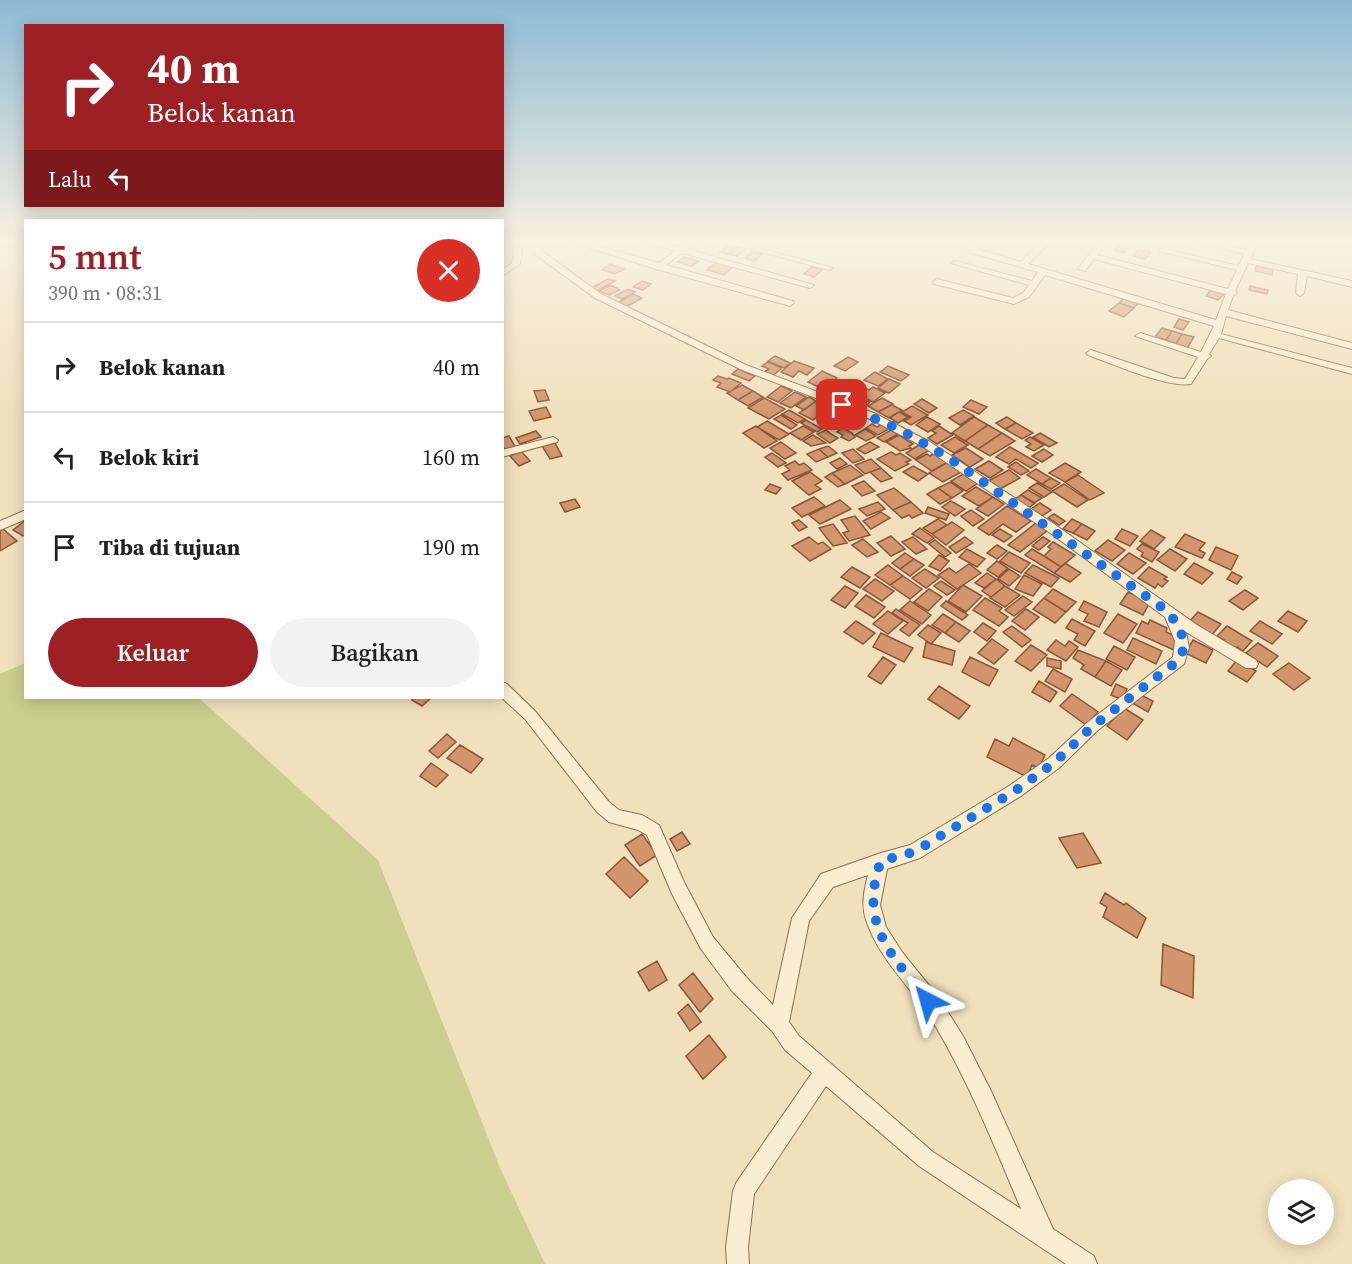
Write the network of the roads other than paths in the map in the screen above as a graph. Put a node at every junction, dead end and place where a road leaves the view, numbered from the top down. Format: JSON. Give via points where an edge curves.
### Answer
{"nodes":[{"id":1,"x":604,"y":299,"type":"edge"},
{"id":2,"x":775,"y":299,"type":"edge"},
{"id":3,"x":1136,"y":299,"type":"edge"},
{"id":4,"x":1230,"y":299,"type":"edge"},
{"id":5,"x":790,"y":303,"type":"dead end"},
{"id":6,"x":1223,"y":312,"type":"junction"},
{"id":7,"x":1218,"y":324,"type":"junction"},
{"id":8,"x":1216,"y":335,"type":"junction"},
{"id":9,"x":1140,"y":336,"type":"dead end"},
{"id":10,"x":1352,"y":346,"type":"edge"},
{"id":11,"x":1091,"y":353,"type":"dead end"},
{"id":12,"x":1206,"y":356,"type":"junction"},
{"id":13,"x":1352,"y":371,"type":"edge"},
{"id":14,"x":553,"y":440,"type":"dead end"},
{"id":15,"x":504,"y":453,"type":"edge"},
{"id":16,"x":24,"y":515,"type":"edge"},
{"id":17,"x":0,"y":526,"type":"edge"},
{"id":18,"x":1170,"y":613,"type":"junction"},
{"id":19,"x":1251,"y":664,"type":"dead end"},
{"id":20,"x":504,"y":690,"type":"edge"},
{"id":21,"x":881,"y":861,"type":"junction"},
{"id":22,"x":779,"y":1024,"type":"junction"},
{"id":23,"x":824,"y":1072,"type":"junction"},
{"id":24,"x":1045,"y":1237,"type":"junction"},
{"id":25,"x":738,"y":1264,"type":"edge"},
{"id":26,"x":1086,"y":1264,"type":"edge"}],
"edges":[{"from":1,"to":18,"type":"street","via":[[742,367],[872,416],[926,444]]},
{"from":2,"to":5,"type":"street"},
{"from":3,"to":7,"type":"street"},
{"from":4,"to":6,"type":"street"},
{"from":6,"to":7,"type":"street"},
{"from":6,"to":10,"type":"street"},
{"from":7,"to":8,"type":"street"},
{"from":8,"to":12,"type":"street"},
{"from":8,"to":13,"type":"street"},
{"from":9,"to":12,"type":"street"},
{"from":11,"to":12,"type":"street","via":[[1182,383],[1188,382]]},
{"from":14,"to":15,"type":"street"},
{"from":16,"to":17,"type":"street"},
{"from":18,"to":19,"type":"street"},
{"from":18,"to":21,"type":"street","via":[[1184,639],[1184,648],[1166,673],[1111,712],[1054,763],[1015,791],[914,852]]},
{"from":20,"to":22,"type":"street","via":[[530,715],[603,807],[615,817],[642,823],[653,830],[707,943],[739,984]]},
{"from":21,"to":22,"type":"street","via":[[827,880],[811,900],[801,918]]},
{"from":21,"to":24,"type":"street","via":[[873,883],[873,918],[892,955],[940,1016],[976,1084]]},
{"from":22,"to":23,"type":"street","via":[[792,1043]]},
{"from":23,"to":24,"type":"street","via":[[926,1160]]},
{"from":23,"to":25,"type":"street","via":[[744,1191]]},
{"from":24,"to":26,"type":"street"}]}
